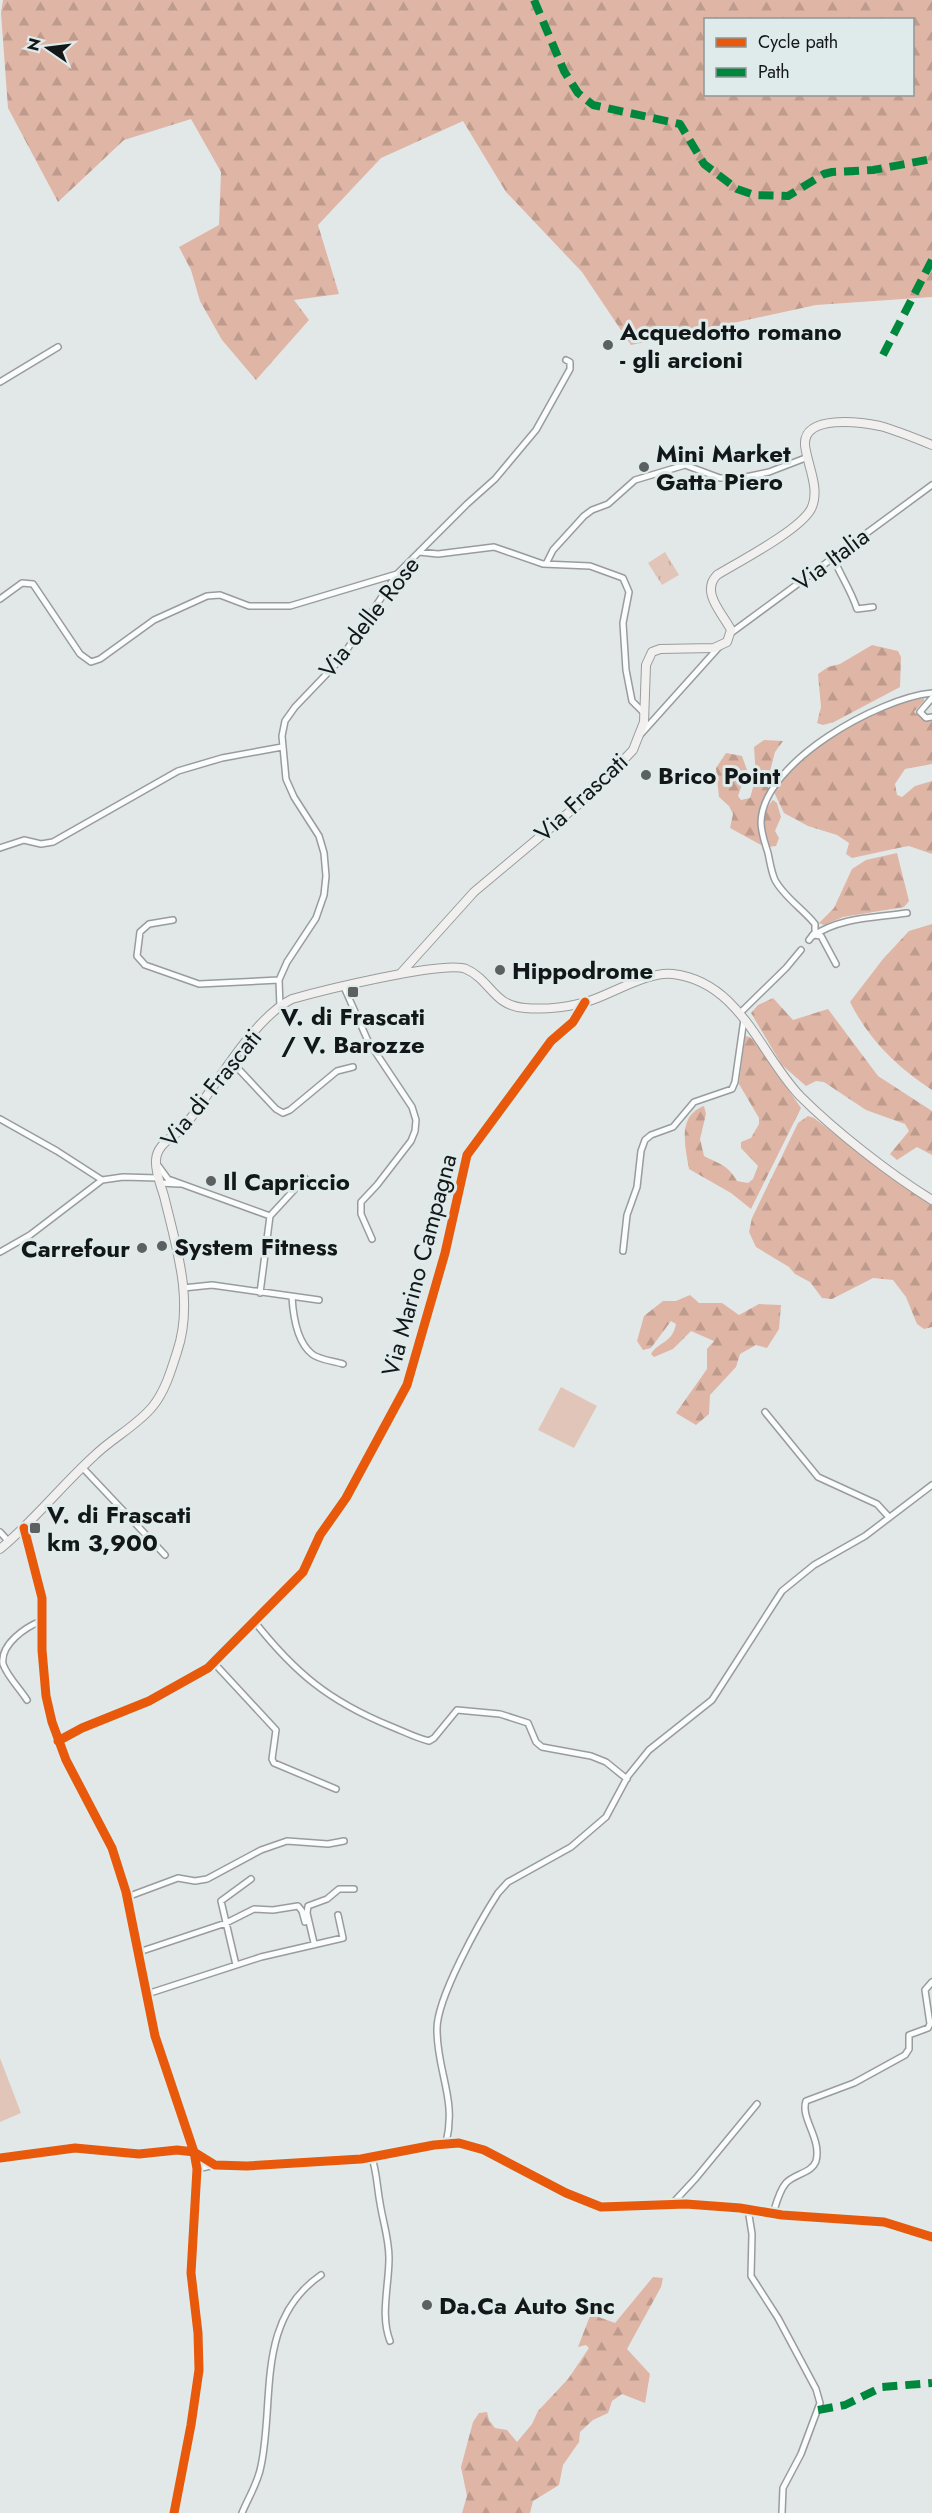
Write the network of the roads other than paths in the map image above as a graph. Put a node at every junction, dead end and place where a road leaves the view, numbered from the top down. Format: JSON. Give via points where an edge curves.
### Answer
{"nodes":[{"id":1,"x":58,"y":347,"type":"dead end"},
{"id":2,"x":566,"y":360,"type":"dead end"},
{"id":3,"x":0,"y":382,"type":"edge"},
{"id":4,"x":932,"y":445,"type":"edge"},
{"id":5,"x":808,"y":457,"type":"junction"},
{"id":6,"x":932,"y":485,"type":"edge"},
{"id":7,"x":419,"y":552,"type":"junction"},
{"id":8,"x":833,"y":557,"type":"junction"},
{"id":9,"x":546,"y":564,"type":"junction"},
{"id":10,"x":397,"y":574,"type":"junction"},
{"id":11,"x":0,"y":599,"type":"edge"},
{"id":12,"x":873,"y":607,"type":"dead end"},
{"id":13,"x":731,"y":633,"type":"junction"},
{"id":14,"x":719,"y":647,"type":"junction"},
{"id":15,"x":932,"y":693,"type":"edge"},
{"id":16,"x":932,"y":698,"type":"edge"},
{"id":17,"x":645,"y":714,"type":"junction"},
{"id":18,"x":932,"y":717,"type":"edge"},
{"id":19,"x":640,"y":736,"type":"junction"},
{"id":20,"x":282,"y":747,"type":"junction"},
{"id":21,"x":0,"y":848,"type":"edge"},
{"id":22,"x":907,"y":914,"type":"dead end"},
{"id":23,"x":173,"y":920,"type":"dead end"},
{"id":24,"x":812,"y":937,"type":"junction"},
{"id":25,"x":801,"y":950,"type":"dead end"},
{"id":26,"x":836,"y":964,"type":"dead end"},
{"id":27,"x":401,"y":973,"type":"junction"},
{"id":28,"x":279,"y":980,"type":"junction"},
{"id":29,"x":344,"y":987,"type":"junction"},
{"id":30,"x":585,"y":1002,"type":"junction"},
{"id":31,"x":280,"y":1007,"type":"junction"},
{"id":32,"x":742,"y":1015,"type":"junction"},
{"id":33,"x":231,"y":1061,"type":"junction"},
{"id":34,"x":353,"y":1067,"type":"dead end"},
{"id":35,"x":0,"y":1119,"type":"edge"},
{"id":36,"x":159,"y":1176,"type":"junction"},
{"id":37,"x":305,"y":1178,"type":"dead end"},
{"id":38,"x":102,"y":1180,"type":"junction"},
{"id":39,"x":181,"y":1184,"type":"junction"},
{"id":40,"x":171,"y":1185,"type":"junction"},
{"id":41,"x":164,"y":1193,"type":"junction"},
{"id":42,"x":932,"y":1200,"type":"edge"},
{"id":43,"x":270,"y":1216,"type":"junction"},
{"id":44,"x":372,"y":1239,"type":"dead end"},
{"id":45,"x":623,"y":1251,"type":"dead end"},
{"id":46,"x":0,"y":1252,"type":"edge"},
{"id":47,"x":183,"y":1288,"type":"junction"},
{"id":48,"x":260,"y":1293,"type":"junction"},
{"id":49,"x":292,"y":1297,"type":"junction"},
{"id":50,"x":319,"y":1300,"type":"dead end"},
{"id":51,"x":343,"y":1364,"type":"dead end"},
{"id":52,"x":765,"y":1412,"type":"dead end"},
{"id":53,"x":82,"y":1467,"type":"junction"},
{"id":54,"x":932,"y":1485,"type":"edge"},
{"id":55,"x":888,"y":1516,"type":"junction"},
{"id":56,"x":24,"y":1528,"type":"junction"},
{"id":57,"x":0,"y":1532,"type":"edge"},
{"id":58,"x":9,"y":1542,"type":"junction"},
{"id":59,"x":0,"y":1549,"type":"edge"},
{"id":60,"x":165,"y":1555,"type":"dead end"},
{"id":61,"x":41,"y":1621,"type":"junction"},
{"id":62,"x":254,"y":1621,"type":"junction"},
{"id":63,"x":214,"y":1664,"type":"junction"},
{"id":64,"x":27,"y":1700,"type":"dead end"},
{"id":65,"x":58,"y":1741,"type":"junction"},
{"id":66,"x":627,"y":1779,"type":"junction"},
{"id":67,"x":336,"y":1789,"type":"dead end"},
{"id":68,"x":344,"y":1841,"type":"dead end"},
{"id":69,"x":251,"y":1880,"type":"dead end"},
{"id":70,"x":354,"y":1889,"type":"dead end"},
{"id":71,"x":127,"y":1897,"type":"junction"},
{"id":72,"x":338,"y":1915,"type":"dead end"},
{"id":73,"x":305,"y":1922,"type":"dead end"},
{"id":74,"x":226,"y":1923,"type":"junction"},
{"id":75,"x":342,"y":1938,"type":"junction"},
{"id":76,"x":350,"y":1942,"type":"dead end"},
{"id":77,"x":314,"y":1944,"type":"junction"},
{"id":78,"x":139,"y":1952,"type":"junction"},
{"id":79,"x":236,"y":1965,"type":"junction"},
{"id":80,"x":932,"y":1982,"type":"edge"},
{"id":81,"x":147,"y":1994,"type":"junction"},
{"id":82,"x":757,"y":2104,"type":"dead end"},
{"id":83,"x":446,"y":2144,"type":"junction"},
{"id":84,"x":194,"y":2152,"type":"junction"},
{"id":85,"x":0,"y":2158,"type":"edge"},
{"id":86,"x":372,"y":2158,"type":"junction"},
{"id":87,"x":214,"y":2165,"type":"junction"},
{"id":88,"x":197,"y":2169,"type":"junction"},
{"id":89,"x":671,"y":2205,"type":"junction"},
{"id":90,"x":748,"y":2209,"type":"junction"},
{"id":91,"x":773,"y":2214,"type":"junction"},
{"id":92,"x":932,"y":2237,"type":"edge"},
{"id":93,"x":321,"y":2275,"type":"dead end"},
{"id":94,"x":390,"y":2341,"type":"dead end"},
{"id":95,"x":174,"y":2513,"type":"edge"},
{"id":96,"x":242,"y":2513,"type":"edge"},
{"id":97,"x":782,"y":2513,"type":"edge"}],
"edges":[{"from":1,"to":3,"type":"street"},
{"from":2,"to":7,"type":"street","name":"Via delle Rose","via":[[571,363],[569,371],[538,428],[495,479]]},
{"from":4,"to":5,"type":"main road","via":[[871,424],[824,423],[807,435]]},
{"from":5,"to":9,"type":"street","via":[[769,472],[737,478],[720,477],[683,465],[633,481],[608,504],[584,516],[551,552]]},
{"from":5,"to":13,"type":"main road","via":[[814,493],[807,515],[712,581],[712,598]]},
{"from":6,"to":8,"type":"street","name":"Via Italia"},
{"from":7,"to":9,"type":"street","via":[[438,554],[491,546]]},
{"from":7,"to":10,"type":"street","name":"Via delle Rose"},
{"from":8,"to":12,"type":"street","via":[[856,609]]},
{"from":8,"to":13,"type":"street","name":"Via Italia"},
{"from":9,"to":17,"type":"street","via":[[593,567],[626,581],[629,593],[623,623],[625,664],[633,701]]},
{"from":10,"to":11,"type":"street","via":[[290,606],[249,606],[209,595],[159,617],[91,662],[80,654],[33,584],[21,584]]},
{"from":10,"to":20,"type":"street","name":"Via delle Rose","via":[[338,663],[286,719]]},
{"from":13,"to":14,"type":"main road"},
{"from":14,"to":17,"type":"main road","name":"Via Frascati","via":[[652,652],[646,665]]},
{"from":14,"to":19,"type":"street"},
{"from":15,"to":24,"type":"street","via":[[896,702],[841,727],[790,769],[768,798],[761,825],[771,868],[782,889],[815,924]]},
{"from":16,"to":18,"type":"street","via":[[920,712],[926,718]]},
{"from":17,"to":19,"type":"main road","name":"Via Frascati"},
{"from":19,"to":27,"type":"main road","name":"Via Frascati","via":[[629,754],[592,793],[474,891]]},
{"from":20,"to":21,"type":"street","via":[[178,771],[53,843],[24,840]]},
{"from":20,"to":28,"type":"street","name":"Via delle Rose","via":[[290,788],[320,839],[326,880],[316,918]]},
{"from":22,"to":24,"type":"street","via":[[845,921]]},
{"from":23,"to":28,"type":"street","via":[[141,930],[137,950],[141,963],[202,984]]},
{"from":24,"to":26,"type":"street","via":[[821,936]]},
{"from":25,"to":32,"type":"street"},
{"from":27,"to":29,"type":"main road","name":"Via di Frascati"},
{"from":27,"to":30,"type":"main road","name":"Via di Frascati","via":[[464,968],[501,1001],[518,1008]]},
{"from":28,"to":31,"type":"street","name":"Via delle Rose"},
{"from":29,"to":31,"type":"main road","name":"Via di Frascati","via":[[302,996]]},
{"from":29,"to":44,"type":"street","via":[[368,1041],[417,1120],[411,1141],[361,1202],[360,1212]]},
{"from":30,"to":32,"type":"main road","name":"Via di Frascati","via":[[669,973],[712,988]]},
{"from":30,"to":62,"type":"street","name":"Via Marino Campagna","via":[[573,1022],[551,1041],[469,1152],[445,1253],[404,1393],[344,1501],[322,1532],[303,1572]]},
{"from":31,"to":33,"type":"main road","name":"Via di Frascati"},
{"from":32,"to":42,"type":"main road","name":"Via di Frascati","via":[[799,1095]]},
{"from":32,"to":45,"type":"street","via":[[732,1089],[696,1101],[673,1127],[651,1134],[644,1142]]},
{"from":33,"to":34,"type":"street","via":[[283,1113],[339,1070]]},
{"from":33,"to":36,"type":"main road","name":"Via di Frascati","via":[[187,1124],[161,1146],[156,1163]]},
{"from":35,"to":38,"type":"street"},
{"from":36,"to":38,"type":"street"},
{"from":36,"to":39,"type":"street"},
{"from":36,"to":40,"type":"street"},
{"from":36,"to":41,"type":"main road","name":"Via di Frascati"},
{"from":37,"to":43,"type":"street"},
{"from":38,"to":46,"type":"street","via":[[30,1235]]},
{"from":39,"to":40,"type":"street"},
{"from":39,"to":43,"type":"street"},
{"from":40,"to":41,"type":"street"},
{"from":41,"to":47,"type":"main road","name":"Via di Frascati"},
{"from":43,"to":48,"type":"street"},
{"from":47,"to":48,"type":"street","via":[[213,1285]]},
{"from":47,"to":53,"type":"main road","name":"Via di Frascati","via":[[180,1342],[160,1395],[145,1415]]},
{"from":48,"to":49,"type":"street"},
{"from":49,"to":50,"type":"street"},
{"from":49,"to":51,"type":"street","via":[[296,1324],[308,1351],[318,1358]]},
{"from":52,"to":55,"type":"street","via":[[818,1477],[877,1504]]},
{"from":53,"to":56,"type":"main road","name":"Via di Frascati"},
{"from":53,"to":60,"type":"street"},
{"from":54,"to":55,"type":"street"},
{"from":55,"to":66,"type":"street","via":[[782,1591],[712,1700],[652,1747]]},
{"from":56,"to":58,"type":"main road","name":"Via di Frascati"},
{"from":56,"to":61,"type":"street","via":[[41,1593]]},
{"from":57,"to":58,"type":"street"},
{"from":58,"to":59,"type":"main road","name":"Via di Frascati"},
{"from":61,"to":64,"type":"street","via":[[14,1637],[3,1656],[4,1666]]},
{"from":61,"to":65,"type":"street","via":[[46,1696]]},
{"from":62,"to":63,"type":"street","name":"Via Marino Campagna"},
{"from":62,"to":66,"type":"street","via":[[302,1675],[335,1699],[378,1721],[429,1741],[457,1710],[503,1714],[528,1723],[542,1747],[594,1757]]},
{"from":63,"to":65,"type":"street","name":"Via Marino Campagna","via":[[164,1694]]},
{"from":63,"to":67,"type":"street","via":[[276,1731],[274,1763]]},
{"from":65,"to":71,"type":"street","via":[[112,1848]]},
{"from":66,"to":83,"type":"street","via":[[610,1811],[594,1828],[571,1847],[500,1890],[451,1982],[437,2028],[450,2109]]},
{"from":68,"to":71,"type":"street","via":[[287,1841],[261,1850],[207,1880],[178,1878]]},
{"from":69,"to":74,"type":"street","via":[[221,1900]]},
{"from":70,"to":77,"type":"street","via":[[339,1889],[308,1906]]},
{"from":71,"to":78,"type":"street"},
{"from":72,"to":75,"type":"street"},
{"from":73,"to":74,"type":"street","via":[[301,1909],[295,1906],[273,1911],[254,1909]]},
{"from":74,"to":78,"type":"street"},
{"from":74,"to":79,"type":"street"},
{"from":75,"to":76,"type":"street"},
{"from":75,"to":77,"type":"street"},
{"from":77,"to":79,"type":"street"},
{"from":78,"to":81,"type":"street"},
{"from":79,"to":81,"type":"street"},
{"from":80,"to":91,"type":"street","via":[[925,1989],[930,2024],[909,2035],[905,2055],[850,2085],[806,2101],[804,2109],[816,2141],[815,2163],[785,2184]]},
{"from":81,"to":84,"type":"street","via":[[155,2036]]},
{"from":82,"to":89,"type":"street"},
{"from":83,"to":86,"type":"street"},
{"from":83,"to":89,"type":"street","via":[[462,2143],[484,2150],[598,2206]]},
{"from":84,"to":85,"type":"street","via":[[162,2150],[139,2154],[75,2148]]},
{"from":84,"to":87,"type":"street"},
{"from":84,"to":88,"type":"street"},
{"from":86,"to":87,"type":"street"},
{"from":86,"to":94,"type":"street","via":[[386,2226],[386,2321]]},
{"from":87,"to":88,"type":"street"},
{"from":88,"to":95,"type":"street","via":[[191,2273],[199,2370]]},
{"from":89,"to":90,"type":"street"},
{"from":90,"to":91,"type":"street"},
{"from":90,"to":97,"type":"street","via":[[751,2276],[778,2318],[820,2403],[784,2486]]},
{"from":91,"to":92,"type":"street","via":[[884,2222]]},
{"from":93,"to":96,"type":"street","via":[[298,2297],[278,2332],[267,2395],[261,2469]]}]}
